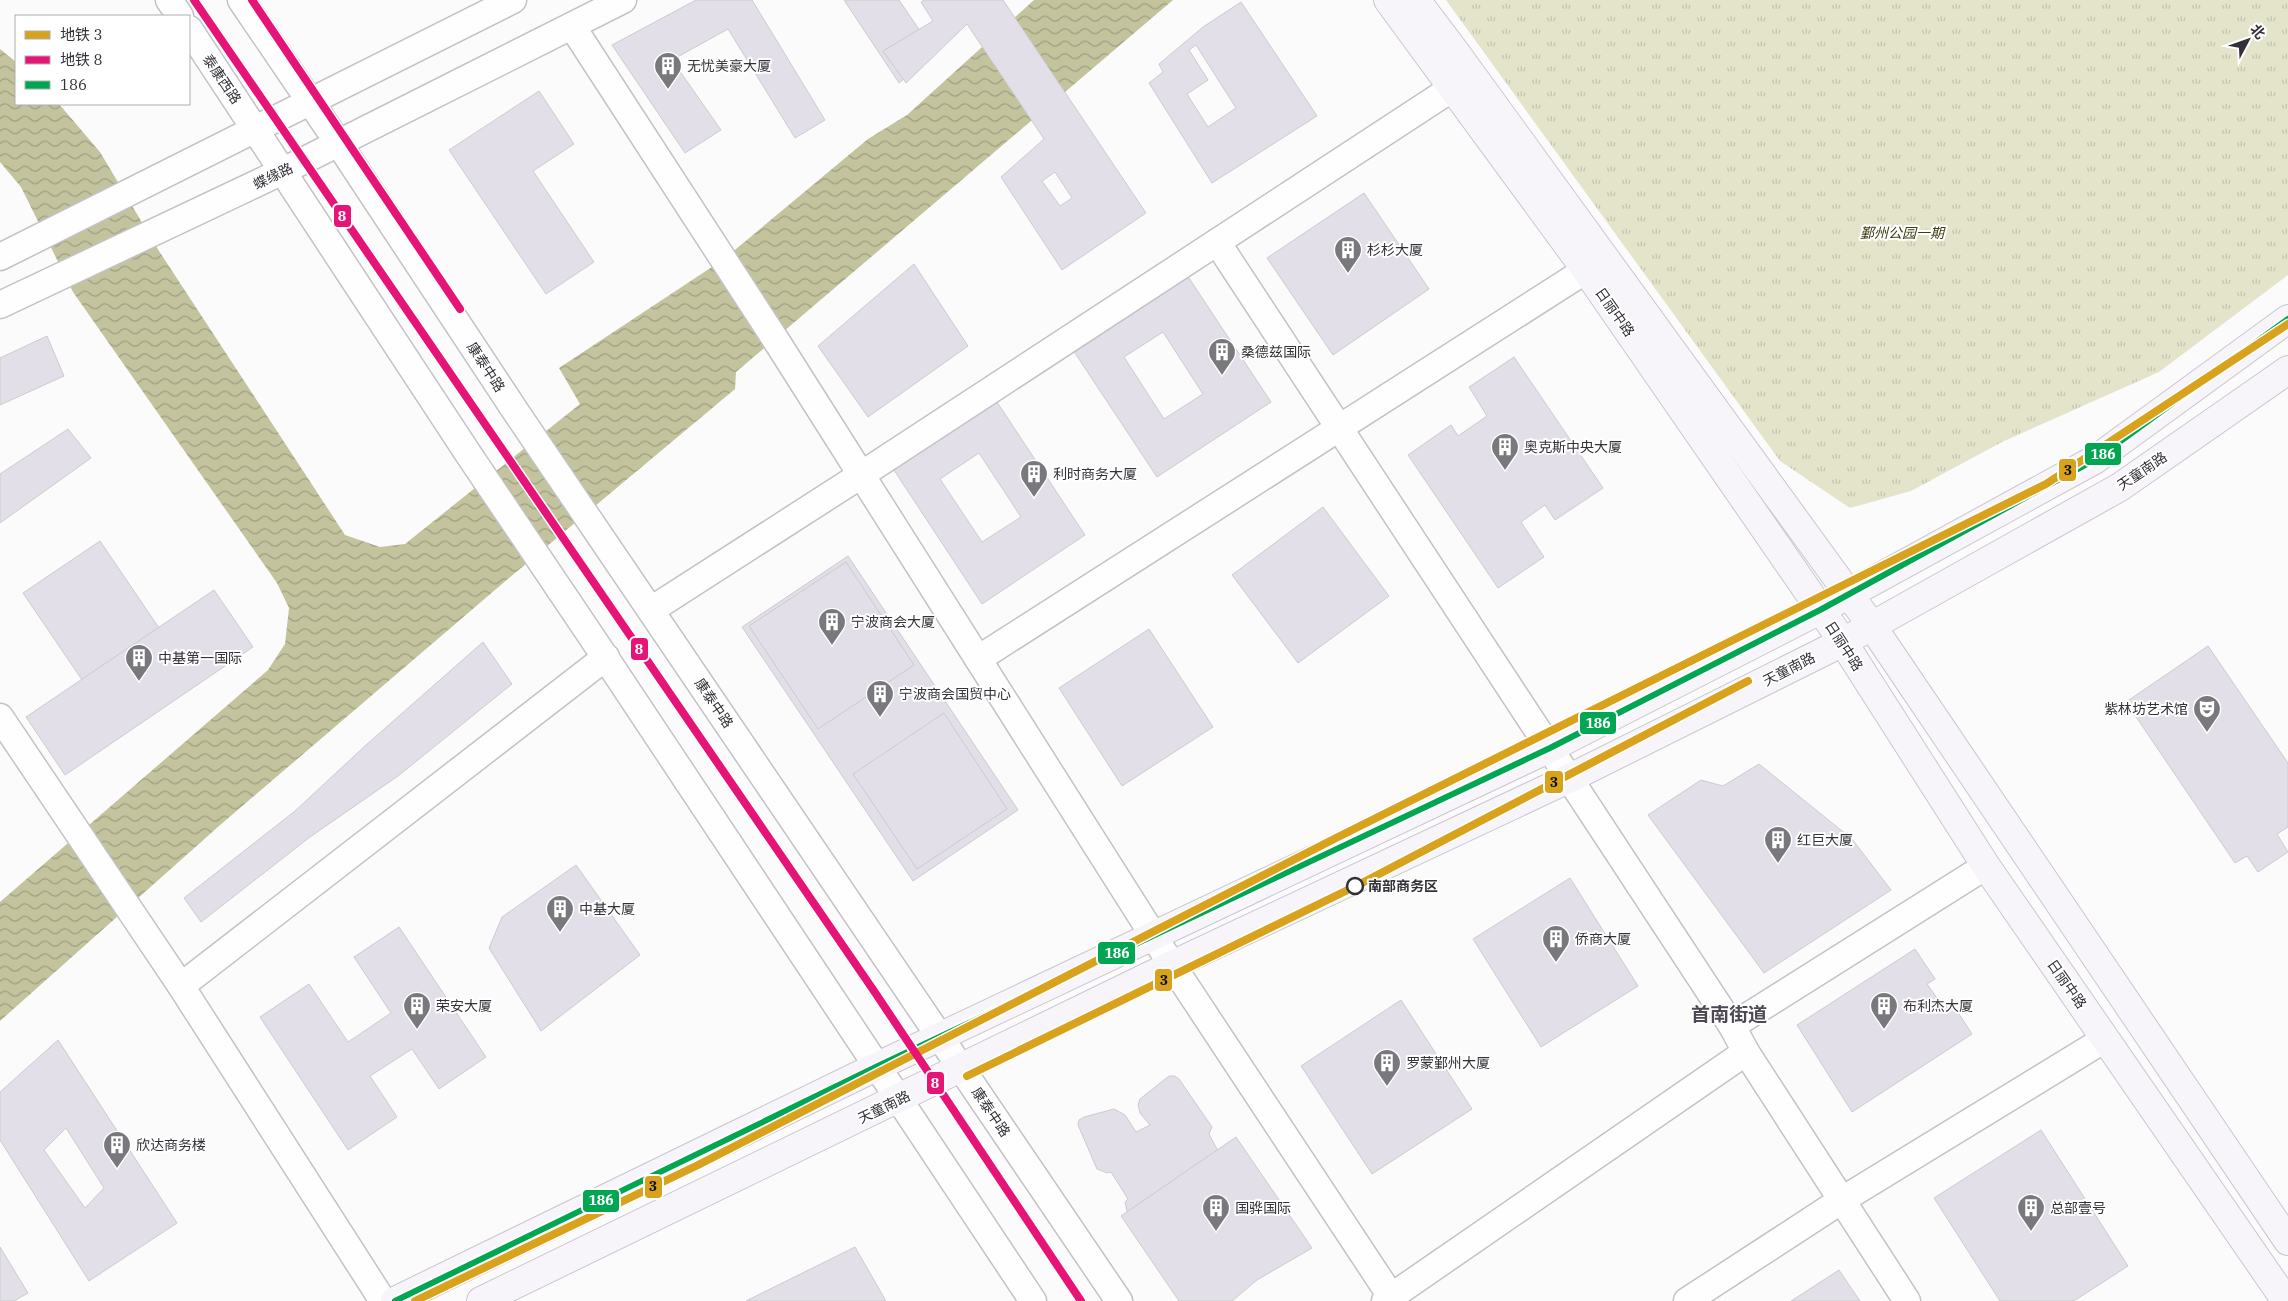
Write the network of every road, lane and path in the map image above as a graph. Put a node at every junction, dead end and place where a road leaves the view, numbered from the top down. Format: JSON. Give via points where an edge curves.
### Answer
{"nodes":[{"id":1,"x":169,"y":0,"type":"edge"},
{"id":2,"x":241,"y":0,"type":"edge"},
{"id":3,"x":513,"y":0,"type":"edge"},
{"id":4,"x":623,"y":0,"type":"edge"},
{"id":5,"x":1388,"y":0,"type":"edge"},
{"id":6,"x":1416,"y":0,"type":"edge"},
{"id":7,"x":179,"y":15,"type":"edge"},
{"id":8,"x":572,"y":26,"type":"junction"},
{"id":9,"x":190,"y":31,"type":"edge"},
{"id":10,"x":1454,"y":86,"type":"junction"},
{"id":11,"x":310,"y":102,"type":"junction"},
{"id":12,"x":256,"y":130,"type":"junction"},
{"id":13,"x":339,"y":144,"type":"junction"},
{"id":14,"x":283,"y":171,"type":"junction"},
{"id":15,"x":1216,"y":242,"type":"junction"},
{"id":16,"x":0,"y":257,"type":"edge"},
{"id":17,"x":1586,"y":270,"type":"junction"},
{"id":18,"x":0,"y":305,"type":"edge"},
{"id":19,"x":2288,"y":319,"type":"edge"},
{"id":20,"x":2288,"y":370,"type":"edge"},
{"id":21,"x":1339,"y":427,"type":"junction"},
{"id":22,"x":861,"y":475,"type":"junction"},
{"id":23,"x":1849,"y":594,"type":"junction"},
{"id":24,"x":651,"y":610,"type":"junction"},
{"id":25,"x":1820,"y":610,"type":"junction"},
{"id":26,"x":1872,"y":626,"type":"junction"},
{"id":27,"x":1843,"y":642,"type":"junction"},
{"id":28,"x":606,"y":657,"type":"junction"},
{"id":29,"x":978,"y":659,"type":"junction"},
{"id":30,"x":0,"y":717,"type":"edge"},
{"id":31,"x":1550,"y":748,"type":"junction"},
{"id":32,"x":1570,"y":778,"type":"junction"},
{"id":33,"x":1986,"y":866,"type":"junction"},
{"id":34,"x":1154,"y":935,"type":"junction"},
{"id":35,"x":1172,"y":965,"type":"junction"},
{"id":36,"x":181,"y":986,"type":"junction"},
{"id":37,"x":1732,"y":1026,"type":"junction"},
{"id":38,"x":940,"y":1036,"type":"junction"},
{"id":39,"x":2105,"y":1039,"type":"junction"},
{"id":40,"x":1746,"y":1052,"type":"junction"},
{"id":41,"x":878,"y":1066,"type":"junction"},
{"id":42,"x":962,"y":1069,"type":"junction"},
{"id":43,"x":900,"y":1099,"type":"junction"},
{"id":44,"x":1842,"y":1200,"type":"junction"},
{"id":45,"x":2288,"y":1241,"type":"edge"},
{"id":46,"x":1390,"y":1300,"type":"edge"},
{"id":47,"x":383,"y":1301,"type":"edge"},
{"id":48,"x":395,"y":1301,"type":"edge"},
{"id":49,"x":481,"y":1301,"type":"edge"},
{"id":50,"x":1033,"y":1301,"type":"edge"},
{"id":51,"x":1119,"y":1301,"type":"edge"},
{"id":52,"x":1687,"y":1301,"type":"edge"},
{"id":53,"x":1907,"y":1301,"type":"edge"},
{"id":54,"x":2286,"y":1301,"type":"edge"}],
"edges":[{"from":1,"to":7,"type":"street"},
{"from":2,"to":11,"type":"street"},
{"from":3,"to":11,"type":"street"},
{"from":4,"to":8,"type":"street","name":"蝶缘路"},
{"from":5,"to":10,"type":"main road","name":"日丽中路"},
{"from":6,"to":23,"type":"main road","name":"日丽中路"},
{"from":8,"to":13,"type":"street","name":"蝶缘路"},
{"from":8,"to":22,"type":"street"},
{"from":9,"to":12,"type":"street","name":"泰康西路"},
{"from":10,"to":15,"type":"street"},
{"from":10,"to":17,"type":"main road","name":"日丽中路"},
{"from":11,"to":12,"type":"street"},
{"from":11,"to":13,"type":"street","name":"康泰中路"},
{"from":12,"to":14,"type":"street"},
{"from":12,"to":16,"type":"street"},
{"from":13,"to":14,"type":"street","name":"蝶缘路"},
{"from":13,"to":24,"type":"street","name":"康泰中路"},
{"from":14,"to":18,"type":"street","name":"蝶缘路"},
{"from":14,"to":28,"type":"street","via":[[469,456]]},
{"from":15,"to":21,"type":"street"},
{"from":15,"to":22,"type":"street"},
{"from":17,"to":21,"type":"street"},
{"from":17,"to":25,"type":"main road","name":"日丽中路"},
{"from":19,"to":23,"type":"main road","via":[[2096,459]]},
{"from":20,"to":26,"type":"main road","name":"天童南路","via":[[2120,487]]},
{"from":21,"to":29,"type":"street"},
{"from":21,"to":31,"type":"street"},
{"from":22,"to":24,"type":"street"},
{"from":22,"to":29,"type":"street"},
{"from":23,"to":25,"type":"main road"},
{"from":23,"to":26,"type":"main road","name":"日丽中路"},
{"from":24,"to":38,"type":"street","name":"康泰中路"},
{"from":25,"to":27,"type":"main road","name":"日丽中路"},
{"from":25,"to":31,"type":"main road"},
{"from":26,"to":27,"type":"main road","name":"天童南路"},
{"from":26,"to":45,"type":"main road","name":"日丽中路"},
{"from":27,"to":32,"type":"main road","name":"天童南路"},
{"from":27,"to":33,"type":"main road","name":"日丽中路"},
{"from":28,"to":36,"type":"street"},
{"from":28,"to":41,"type":"street"},
{"from":29,"to":34,"type":"street"},
{"from":30,"to":36,"type":"street"},
{"from":31,"to":32,"type":"street"},
{"from":31,"to":34,"type":"main road"},
{"from":32,"to":35,"type":"main road","name":"天童南路"},
{"from":32,"to":37,"type":"street"},
{"from":33,"to":37,"type":"street"},
{"from":33,"to":39,"type":"main road","name":"日丽中路"},
{"from":34,"to":35,"type":"street"},
{"from":34,"to":38,"type":"main road"},
{"from":35,"to":42,"type":"main road","name":"天童南路"},
{"from":35,"to":46,"type":"street"},
{"from":36,"to":47,"type":"street"},
{"from":37,"to":40,"type":"street"},
{"from":38,"to":41,"type":"main road"},
{"from":38,"to":42,"type":"street","name":"康泰中路"},
{"from":39,"to":44,"type":"street"},
{"from":39,"to":54,"type":"main road","name":"日丽中路"},
{"from":40,"to":44,"type":"street"},
{"from":40,"to":46,"type":"street"},
{"from":41,"to":43,"type":"street"},
{"from":41,"to":48,"type":"main road"},
{"from":42,"to":43,"type":"main road","name":"天童南路"},
{"from":42,"to":51,"type":"street","name":"康泰中路"},
{"from":43,"to":49,"type":"main road","name":"天童南路"},
{"from":43,"to":50,"type":"street"},
{"from":44,"to":52,"type":"street"},
{"from":44,"to":53,"type":"street"}]}
